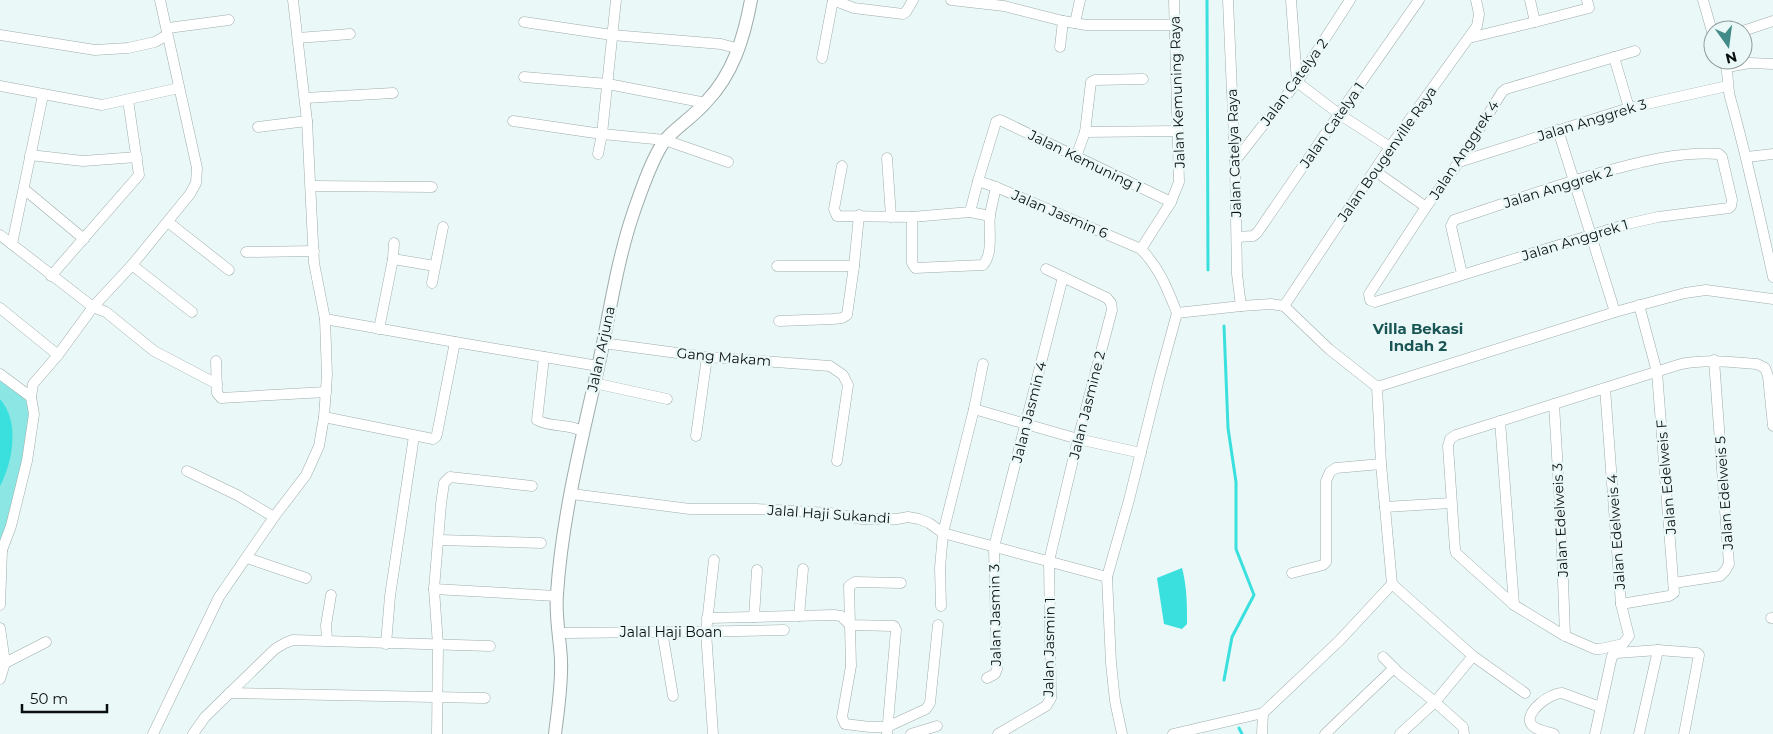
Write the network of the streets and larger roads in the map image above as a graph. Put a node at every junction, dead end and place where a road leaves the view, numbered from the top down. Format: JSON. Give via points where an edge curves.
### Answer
{"nodes":[{"id":1,"x":160,"y":0,"type":"edge"},
{"id":2,"x":293,"y":0,"type":"edge"},
{"id":3,"x":616,"y":0,"type":"edge"},
{"id":4,"x":751,"y":0,"type":"edge"},
{"id":5,"x":833,"y":0,"type":"edge"},
{"id":6,"x":913,"y":0,"type":"edge"},
{"id":7,"x":951,"y":0,"type":"edge"},
{"id":8,"x":1080,"y":0,"type":"edge"},
{"id":9,"x":1174,"y":0,"type":"edge"},
{"id":10,"x":1228,"y":0,"type":"edge"},
{"id":11,"x":1291,"y":0,"type":"edge"},
{"id":12,"x":1350,"y":0,"type":"edge"},
{"id":13,"x":1419,"y":0,"type":"edge"},
{"id":14,"x":1476,"y":0,"type":"edge"},
{"id":15,"x":1530,"y":0,"type":"edge"},
{"id":16,"x":1703,"y":0,"type":"edge"},
{"id":17,"x":1004,"y":3,"type":"edge"},
{"id":18,"x":1591,"y":4,"type":"edge"},
{"id":19,"x":229,"y":20,"type":"dead end"},
{"id":20,"x":1709,"y":20,"type":"edge"},
{"id":21,"x":1062,"y":21,"type":"junction"},
{"id":22,"x":524,"y":22,"type":"dead end"},
{"id":23,"x":1535,"y":22,"type":"junction"},
{"id":24,"x":1773,"y":22,"type":"edge"},
{"id":25,"x":1075,"y":23,"type":"junction"},
{"id":26,"x":1175,"y":25,"type":"junction"},
{"id":27,"x":1753,"y":27,"type":"edge"},
{"id":28,"x":167,"y":32,"type":"junction"},
{"id":29,"x":350,"y":34,"type":"dead end"},
{"id":30,"x":0,"y":35,"type":"edge"},
{"id":31,"x":612,"y":35,"type":"junction"},
{"id":32,"x":298,"y":38,"type":"junction"},
{"id":33,"x":1468,"y":38,"type":"junction"},
{"id":34,"x":1060,"y":47,"type":"dead end"},
{"id":35,"x":739,"y":49,"type":"junction"},
{"id":36,"x":1635,"y":51,"type":"dead end"},
{"id":37,"x":1614,"y":57,"type":"junction"},
{"id":38,"x":822,"y":58,"type":"dead end"},
{"id":39,"x":1753,"y":63,"type":"edge"},
{"id":40,"x":1773,"y":64,"type":"edge"},
{"id":41,"x":1726,"y":70,"type":"edge"},
{"id":42,"x":524,"y":77,"type":"dead end"},
{"id":43,"x":1143,"y":79,"type":"dead end"},
{"id":44,"x":1297,"y":82,"type":"junction"},
{"id":45,"x":608,"y":84,"type":"junction"},
{"id":46,"x":0,"y":86,"type":"edge"},
{"id":47,"x":1727,"y":86,"type":"junction"},
{"id":48,"x":179,"y":88,"type":"junction"},
{"id":49,"x":393,"y":93,"type":"dead end"},
{"id":50,"x":43,"y":95,"type":"junction"},
{"id":51,"x":305,"y":98,"type":"junction"},
{"id":52,"x":128,"y":100,"type":"junction"},
{"id":53,"x":706,"y":103,"type":"junction"},
{"id":54,"x":1629,"y":108,"type":"junction"},
{"id":55,"x":1339,"y":114,"type":"junction"},
{"id":56,"x":307,"y":121,"type":"junction"},
{"id":57,"x":514,"y":121,"type":"dead end"},
{"id":58,"x":258,"y":127,"type":"dead end"},
{"id":59,"x":1558,"y":130,"type":"junction"},
{"id":60,"x":1178,"y":131,"type":"junction"},
{"id":61,"x":1085,"y":132,"type":"junction"},
{"id":62,"x":602,"y":134,"type":"junction"},
{"id":63,"x":665,"y":140,"type":"junction"},
{"id":64,"x":1390,"y":148,"type":"junction"},
{"id":65,"x":598,"y":154,"type":"dead end"},
{"id":66,"x":1720,"y":154,"type":"joint"},
{"id":67,"x":1773,"y":154,"type":"edge"},
{"id":68,"x":30,"y":155,"type":"junction"},
{"id":69,"x":137,"y":157,"type":"junction"},
{"id":70,"x":1076,"y":157,"type":"junction"},
{"id":71,"x":1747,"y":157,"type":"junction"},
{"id":72,"x":886,"y":158,"type":"dead end"},
{"id":73,"x":1235,"y":161,"type":"junction"},
{"id":74,"x":728,"y":162,"type":"dead end"},
{"id":75,"x":1459,"y":162,"type":"junction"},
{"id":76,"x":842,"y":166,"type":"dead end"},
{"id":77,"x":1374,"y":172,"type":"junction"},
{"id":78,"x":1574,"y":180,"type":"junction"},
{"id":79,"x":978,"y":181,"type":"junction"},
{"id":80,"x":312,"y":186,"type":"junction"},
{"id":81,"x":432,"y":187,"type":"dead end"},
{"id":82,"x":996,"y":187,"type":"junction"},
{"id":83,"x":24,"y":189,"type":"junction"},
{"id":84,"x":1171,"y":202,"type":"junction"},
{"id":85,"x":1426,"y":207,"type":"junction"},
{"id":86,"x":970,"y":212,"type":"junction"},
{"id":87,"x":859,"y":215,"type":"junction"},
{"id":88,"x":990,"y":216,"type":"junction"},
{"id":89,"x":891,"y":217,"type":"junction"},
{"id":90,"x":912,"y":217,"type":"junction"},
{"id":91,"x":168,"y":222,"type":"junction"},
{"id":92,"x":443,"y":227,"type":"dead end"},
{"id":93,"x":1590,"y":234,"type":"junction"},
{"id":94,"x":0,"y":235,"type":"edge"},
{"id":95,"x":1237,"y":237,"type":"junction"},
{"id":96,"x":84,"y":239,"type":"junction"},
{"id":97,"x":394,"y":243,"type":"dead end"},
{"id":98,"x":12,"y":244,"type":"junction"},
{"id":99,"x":1141,"y":249,"type":"junction"},
{"id":100,"x":246,"y":252,"type":"dead end"},
{"id":101,"x":314,"y":252,"type":"junction"},
{"id":102,"x":393,"y":259,"type":"junction"},
{"id":103,"x":132,"y":266,"type":"junction"},
{"id":104,"x":435,"y":266,"type":"junction"},
{"id":105,"x":777,"y":266,"type":"dead end"},
{"id":106,"x":854,"y":266,"type":"junction"},
{"id":107,"x":1046,"y":269,"type":"dead end"},
{"id":108,"x":229,"y":270,"type":"dead end"},
{"id":109,"x":1462,"y":274,"type":"junction"},
{"id":110,"x":51,"y":276,"type":"junction"},
{"id":111,"x":1063,"y":277,"type":"junction"},
{"id":112,"x":1773,"y":278,"type":"edge"},
{"id":113,"x":432,"y":283,"type":"dead end"},
{"id":114,"x":1773,"y":298,"type":"edge"},
{"id":115,"x":1370,"y":300,"type":"joint"},
{"id":116,"x":1639,"y":305,"type":"junction"},
{"id":117,"x":1241,"y":306,"type":"junction"},
{"id":118,"x":1284,"y":306,"type":"junction"},
{"id":119,"x":0,"y":308,"type":"edge"},
{"id":120,"x":93,"y":308,"type":"junction"},
{"id":121,"x":192,"y":312,"type":"dead end"},
{"id":122,"x":1616,"y":312,"type":"junction"},
{"id":123,"x":1177,"y":313,"type":"junction"},
{"id":124,"x":325,"y":319,"type":"junction"},
{"id":125,"x":779,"y":321,"type":"dead end"},
{"id":126,"x":379,"y":329,"type":"junction"},
{"id":127,"x":455,"y":342,"type":"junction"},
{"id":128,"x":603,"y":343,"type":"junction"},
{"id":129,"x":58,"y":355,"type":"junction"},
{"id":130,"x":544,"y":357,"type":"junction"},
{"id":131,"x":707,"y":357,"type":"junction"},
{"id":132,"x":1714,"y":360,"type":"junction"},
{"id":133,"x":216,"y":361,"type":"dead end"},
{"id":134,"x":983,"y":364,"type":"dead end"},
{"id":135,"x":598,"y":366,"type":"junction"},
{"id":136,"x":1657,"y":372,"type":"junction"},
{"id":137,"x":0,"y":374,"type":"edge"},
{"id":138,"x":594,"y":383,"type":"junction"},
{"id":139,"x":217,"y":384,"type":"junction"},
{"id":140,"x":1377,"y":387,"type":"junction"},
{"id":141,"x":1605,"y":388,"type":"junction"},
{"id":142,"x":326,"y":392,"type":"junction"},
{"id":143,"x":31,"y":397,"type":"junction"},
{"id":144,"x":667,"y":399,"type":"dead end"},
{"id":145,"x":1554,"y":404,"type":"junction"},
{"id":146,"x":974,"y":409,"type":"junction"},
{"id":147,"x":324,"y":417,"type":"junction"},
{"id":148,"x":1500,"y":421,"type":"junction"},
{"id":149,"x":1026,"y":424,"type":"junction"},
{"id":150,"x":1773,"y":426,"type":"edge"},
{"id":151,"x":583,"y":432,"type":"junction"},
{"id":152,"x":414,"y":436,"type":"junction"},
{"id":153,"x":696,"y":436,"type":"dead end"},
{"id":154,"x":1078,"y":439,"type":"junction"},
{"id":155,"x":1141,"y":453,"type":"junction"},
{"id":156,"x":837,"y":461,"type":"dead end"},
{"id":157,"x":1381,"y":464,"type":"junction"},
{"id":158,"x":187,"y":471,"type":"dead end"},
{"id":159,"x":532,"y":486,"type":"dead end"},
{"id":160,"x":572,"y":494,"type":"junction"},
{"id":161,"x":1451,"y":503,"type":"junction"},
{"id":162,"x":1385,"y":507,"type":"junction"},
{"id":163,"x":274,"y":517,"type":"junction"},
{"id":164,"x":943,"y":533,"type":"junction"},
{"id":165,"x":439,"y":540,"type":"junction"},
{"id":166,"x":540,"y":543,"type":"dead end"},
{"id":167,"x":994,"y":547,"type":"junction"},
{"id":168,"x":1,"y":549,"type":"edge"},
{"id":169,"x":247,"y":558,"type":"junction"},
{"id":170,"x":714,"y":560,"type":"dead end"},
{"id":171,"x":1049,"y":561,"type":"junction"},
{"id":172,"x":803,"y":569,"type":"dead end"},
{"id":173,"x":758,"y":570,"type":"dead end"},
{"id":174,"x":1292,"y":573,"type":"dead end"},
{"id":175,"x":1107,"y":577,"type":"junction"},
{"id":176,"x":306,"y":578,"type":"dead end"},
{"id":177,"x":901,"y":583,"type":"dead end"},
{"id":178,"x":1674,"y":583,"type":"junction"},
{"id":179,"x":1392,"y":584,"type":"junction"},
{"id":180,"x":434,"y":589,"type":"junction"},
{"id":181,"x":330,"y":595,"type":"dead end"},
{"id":182,"x":556,"y":596,"type":"junction"},
{"id":183,"x":1622,"y":604,"type":"junction"},
{"id":184,"x":0,"y":605,"type":"edge"},
{"id":185,"x":1514,"y":605,"type":"junction"},
{"id":186,"x":941,"y":606,"type":"dead end"},
{"id":187,"x":799,"y":616,"type":"junction"},
{"id":188,"x":754,"y":617,"type":"junction"},
{"id":189,"x":707,"y":618,"type":"junction"},
{"id":190,"x":850,"y":625,"type":"junction"},
{"id":191,"x":938,"y":625,"type":"dead end"},
{"id":192,"x":0,"y":628,"type":"edge"},
{"id":193,"x":784,"y":630,"type":"dead end"},
{"id":194,"x":662,"y":631,"type":"junction"},
{"id":195,"x":706,"y":632,"type":"junction"},
{"id":196,"x":559,"y":633,"type":"junction"},
{"id":197,"x":1566,"y":636,"type":"junction"},
{"id":198,"x":327,"y":640,"type":"junction"},
{"id":199,"x":46,"y":642,"type":"dead end"},
{"id":200,"x":386,"y":644,"type":"junction"},
{"id":201,"x":438,"y":645,"type":"junction"},
{"id":202,"x":490,"y":646,"type":"dead end"},
{"id":203,"x":1658,"y":650,"type":"junction"},
{"id":204,"x":1473,"y":656,"type":"junction"},
{"id":205,"x":1383,"y":657,"type":"dead end"},
{"id":206,"x":4,"y":663,"type":"junction"},
{"id":207,"x":1394,"y":668,"type":"junction"},
{"id":208,"x":988,"y":678,"type":"dead end"},
{"id":209,"x":0,"y":679,"type":"edge"},
{"id":210,"x":1525,"y":693,"type":"dead end"},
{"id":211,"x":229,"y":694,"type":"junction"},
{"id":212,"x":672,"y":696,"type":"dead end"},
{"id":213,"x":437,"y":697,"type":"junction"},
{"id":214,"x":485,"y":698,"type":"dead end"},
{"id":215,"x":1435,"y":702,"type":"junction"},
{"id":216,"x":1600,"y":707,"type":"junction"},
{"id":217,"x":1263,"y":713,"type":"junction"},
{"id":218,"x":937,"y":726,"type":"dead end"},
{"id":219,"x":887,"y":730,"type":"edge"},
{"id":220,"x":1212,"y":730,"type":"edge"},
{"id":221,"x":153,"y":734,"type":"edge"},
{"id":222,"x":193,"y":734,"type":"edge"},
{"id":223,"x":436,"y":734,"type":"edge"},
{"id":224,"x":555,"y":734,"type":"edge"},
{"id":225,"x":713,"y":734,"type":"edge"},
{"id":226,"x":911,"y":734,"type":"edge"},
{"id":227,"x":998,"y":734,"type":"edge"},
{"id":228,"x":1122,"y":734,"type":"edge"},
{"id":229,"x":1173,"y":734,"type":"edge"},
{"id":230,"x":1262,"y":734,"type":"edge"},
{"id":231,"x":1325,"y":734,"type":"edge"},
{"id":232,"x":1400,"y":734,"type":"edge"},
{"id":233,"x":1464,"y":734,"type":"edge"},
{"id":234,"x":1554,"y":734,"type":"edge"},
{"id":235,"x":1595,"y":734,"type":"edge"},
{"id":236,"x":1639,"y":734,"type":"edge"},
{"id":237,"x":1684,"y":734,"type":"edge"}],
"edges":[{"from":1,"to":28,"type":"street"},
{"from":2,"to":32,"type":"street"},
{"from":3,"to":31,"type":"street"},
{"from":4,"to":35,"type":"street","name":"Jalan Arjuna"},
{"from":5,"to":6,"type":"street","via":[[854,8],[903,14]]},
{"from":5,"to":38,"type":"street"},
{"from":7,"to":17,"type":"street"},
{"from":8,"to":25,"type":"street"},
{"from":9,"to":26,"type":"street","name":"Jalan Kemuning Raya"},
{"from":10,"to":73,"type":"street","name":"Jalan Catelya Raya"},
{"from":11,"to":44,"type":"street"},
{"from":12,"to":44,"type":"street","name":"Jalan Catelya 2"},
{"from":13,"to":55,"type":"street","name":"Jalan Catelya 1"},
{"from":14,"to":33,"type":"street","name":"Jalan Bougenville Raya","via":[[1479,20]]},
{"from":15,"to":23,"type":"street"},
{"from":16,"to":20,"type":"street"},
{"from":17,"to":21,"type":"street"},
{"from":18,"to":23,"type":"street"},
{"from":19,"to":28,"type":"street"},
{"from":21,"to":25,"type":"street"},
{"from":21,"to":34,"type":"street"},
{"from":22,"to":31,"type":"street"},
{"from":23,"to":33,"type":"street"},
{"from":24,"to":27,"type":"street"},
{"from":25,"to":26,"type":"street"},
{"from":26,"to":60,"type":"street","name":"Jalan Kemuning Raya"},
{"from":28,"to":30,"type":"street","via":[[155,42],[95,50]]},
{"from":28,"to":48,"type":"street"},
{"from":29,"to":32,"type":"street"},
{"from":31,"to":35,"type":"street","via":[[721,44]]},
{"from":31,"to":45,"type":"street"},
{"from":32,"to":51,"type":"street"},
{"from":33,"to":64,"type":"street","name":"Jalan Bougenville Raya"},
{"from":35,"to":53,"type":"street","name":"Jalan Arjuna","via":[[725,79]]},
{"from":36,"to":37,"type":"street","name":"Jalan Anggrek 4"},
{"from":37,"to":54,"type":"street"},
{"from":37,"to":75,"type":"street","name":"Jalan Anggrek 4","via":[[1504,91]]},
{"from":39,"to":40,"type":"street"},
{"from":41,"to":47,"type":"street"},
{"from":42,"to":45,"type":"street"},
{"from":43,"to":61,"type":"street","via":[[1091,82]]},
{"from":44,"to":55,"type":"street"},
{"from":44,"to":73,"type":"street","name":"Jalan Catelya 2"},
{"from":45,"to":53,"type":"street"},
{"from":45,"to":62,"type":"street"},
{"from":46,"to":50,"type":"street"},
{"from":47,"to":54,"type":"street","name":"Jalan Anggrek 3"},
{"from":47,"to":71,"type":"street"},
{"from":48,"to":52,"type":"street"},
{"from":48,"to":91,"type":"street","via":[[197,177],[194,188]]},
{"from":49,"to":51,"type":"street"},
{"from":50,"to":52,"type":"street","via":[[102,105]]},
{"from":50,"to":68,"type":"street"},
{"from":51,"to":56,"type":"street"},
{"from":52,"to":69,"type":"street"},
{"from":53,"to":63,"type":"street","name":"Jalan Arjuna"},
{"from":54,"to":59,"type":"street","name":"Jalan Anggrek 3"},
{"from":55,"to":64,"type":"street"},
{"from":55,"to":95,"type":"street","name":"Jalan Catelya 1","via":[[1257,233]]},
{"from":56,"to":58,"type":"street"},
{"from":56,"to":80,"type":"street"},
{"from":57,"to":62,"type":"street"},
{"from":59,"to":75,"type":"street","name":"Jalan Anggrek 3"},
{"from":59,"to":78,"type":"street"},
{"from":60,"to":61,"type":"street"},
{"from":60,"to":84,"type":"street","name":"Jalan Kemuning Raya","via":[[1180,177]]},
{"from":61,"to":70,"type":"street"},
{"from":62,"to":63,"type":"street"},
{"from":62,"to":65,"type":"street"},
{"from":63,"to":74,"type":"street"},
{"from":63,"to":128,"type":"street","name":"Jalan Arjuna","via":[[634,212],[616,273]]},
{"from":64,"to":77,"type":"street","name":"Jalan Bougenville Raya"},
{"from":66,"to":78,"type":"street","name":"Jalan Anggrek 2","via":[[1662,158]]},
{"from":66,"to":93,"type":"street","name":"Jalan Anggrek 1","via":[[1732,200],[1730,207],[1658,217]]},
{"from":67,"to":71,"type":"street"},
{"from":68,"to":69,"type":"street","via":[[83,161]]},
{"from":68,"to":83,"type":"street"},
{"from":69,"to":96,"type":"street","via":[[139,175]]},
{"from":70,"to":79,"type":"street","name":"Jalan Kemuning 1","via":[[998,120]]},
{"from":70,"to":84,"type":"street","name":"Jalan Kemuning 1"},
{"from":71,"to":112,"type":"street"},
{"from":72,"to":89,"type":"street"},
{"from":73,"to":95,"type":"street","name":"Jalan Catelya Raya"},
{"from":75,"to":85,"type":"street","name":"Jalan Anggrek 4"},
{"from":76,"to":87,"type":"street","via":[[835,214]]},
{"from":77,"to":85,"type":"street"},
{"from":77,"to":118,"type":"street","name":"Jalan Bougenville Raya"},
{"from":78,"to":93,"type":"street"},
{"from":78,"to":109,"type":"street","name":"Jalan Anggrek 2","via":[[1454,220],[1450,226]]},
{"from":79,"to":82,"type":"street","name":"Jalan Jasmin 6"},
{"from":79,"to":86,"type":"street"},
{"from":80,"to":81,"type":"street"},
{"from":80,"to":101,"type":"street"},
{"from":82,"to":88,"type":"street"},
{"from":82,"to":99,"type":"street","name":"Jalan Jasmin 6"},
{"from":83,"to":96,"type":"street"},
{"from":83,"to":98,"type":"street"},
{"from":84,"to":99,"type":"street","name":"Jalan Kemuning Raya"},
{"from":85,"to":115,"type":"street","name":"Jalan Anggrek 4","via":[[1370,294]]},
{"from":86,"to":88,"type":"street"},
{"from":86,"to":90,"type":"street"},
{"from":87,"to":89,"type":"street"},
{"from":87,"to":106,"type":"street"},
{"from":88,"to":90,"type":"street","via":[[989,246],[984,265],[917,268],[912,263]]},
{"from":89,"to":90,"type":"street"},
{"from":91,"to":103,"type":"street"},
{"from":91,"to":108,"type":"street"},
{"from":92,"to":104,"type":"street"},
{"from":93,"to":109,"type":"street","name":"Jalan Anggrek 1"},
{"from":93,"to":122,"type":"street"},
{"from":94,"to":98,"type":"street"},
{"from":95,"to":117,"type":"street","name":"Jalan Catelya Raya"},
{"from":96,"to":110,"type":"street"},
{"from":97,"to":102,"type":"street"},
{"from":98,"to":110,"type":"street"},
{"from":99,"to":123,"type":"street","via":[[1154,262]]},
{"from":100,"to":101,"type":"street"},
{"from":101,"to":124,"type":"street"},
{"from":102,"to":104,"type":"street"},
{"from":102,"to":126,"type":"street"},
{"from":103,"to":120,"type":"street"},
{"from":103,"to":121,"type":"street"},
{"from":104,"to":113,"type":"street"},
{"from":105,"to":106,"type":"street"},
{"from":106,"to":125,"type":"street","via":[[845,317]]},
{"from":107,"to":111,"type":"street","name":"Jalan Jasmine 2"},
{"from":109,"to":115,"type":"street","name":"Jalan Anggrek 1","via":[[1375,302]]},
{"from":110,"to":120,"type":"street"},
{"from":111,"to":149,"type":"street","name":"Jalan Jasmin 4"},
{"from":111,"to":154,"type":"street","name":"Jalan Jasmine 2","via":[[1107,298],[1112,307]]},
{"from":114,"to":116,"type":"street","via":[[1706,290]]},
{"from":116,"to":122,"type":"street"},
{"from":116,"to":136,"type":"street","name":"Jalan Edelweis F"},
{"from":117,"to":118,"type":"street"},
{"from":117,"to":123,"type":"street"},
{"from":118,"to":140,"type":"street","via":[[1329,349]]},
{"from":119,"to":129,"type":"street"},
{"from":120,"to":129,"type":"street"},
{"from":120,"to":139,"type":"street","via":[[106,312],[154,351]]},
{"from":122,"to":140,"type":"street"},
{"from":123,"to":155,"type":"street"},
{"from":124,"to":126,"type":"street"},
{"from":124,"to":142,"type":"street"},
{"from":126,"to":127,"type":"street"},
{"from":127,"to":130,"type":"street"},
{"from":127,"to":152,"type":"street","via":[[436,437]]},
{"from":128,"to":131,"type":"street","name":"Gang Makam"},
{"from":128,"to":135,"type":"street","name":"Jalan Arjuna"},
{"from":129,"to":143,"type":"street","via":[[33,384]]},
{"from":130,"to":135,"type":"street"},
{"from":130,"to":151,"type":"street","via":[[537,420]]},
{"from":131,"to":153,"type":"street"},
{"from":131,"to":156,"type":"street","name":"Gang Makam","via":[[830,366],[843,375],[848,391]]},
{"from":132,"to":136,"type":"street","via":[[1698,360]]},
{"from":132,"to":150,"type":"street","via":[[1757,364],[1765,368]]},
{"from":132,"to":178,"type":"street","name":"Jalan Edelweis 5","via":[[1729,564],[1720,576]]},
{"from":133,"to":139,"type":"street"},
{"from":134,"to":146,"type":"street"},
{"from":135,"to":138,"type":"street","name":"Jalan Arjuna"},
{"from":136,"to":141,"type":"street"},
{"from":136,"to":178,"type":"street","name":"Jalan Edelweis F"},
{"from":137,"to":143,"type":"street"},
{"from":138,"to":144,"type":"street"},
{"from":138,"to":151,"type":"street","name":"Jalan Arjuna"},
{"from":139,"to":142,"type":"street","via":[[221,398]]},
{"from":140,"to":157,"type":"street"},
{"from":141,"to":145,"type":"street"},
{"from":141,"to":183,"type":"street","name":"Jalan Edelweis 4"},
{"from":142,"to":147,"type":"street"},
{"from":143,"to":168,"type":"street","via":[[34,414],[27,461],[11,526]]},
{"from":145,"to":148,"type":"street"},
{"from":145,"to":197,"type":"street","name":"Jalan Edelweis 3"},
{"from":146,"to":149,"type":"street"},
{"from":146,"to":164,"type":"street"},
{"from":147,"to":152,"type":"street"},
{"from":147,"to":163,"type":"street","via":[[319,446],[306,475]]},
{"from":148,"to":161,"type":"street","via":[[1450,439]]},
{"from":148,"to":185,"type":"street"},
{"from":149,"to":154,"type":"street"},
{"from":149,"to":167,"type":"street","name":"Jalan Jasmin 4"},
{"from":151,"to":160,"type":"street","name":"Jalan Arjuna"},
{"from":152,"to":200,"type":"street"},
{"from":154,"to":155,"type":"street"},
{"from":154,"to":171,"type":"street","name":"Jalan Jasmine 2"},
{"from":155,"to":175,"type":"street"},
{"from":157,"to":162,"type":"street"},
{"from":157,"to":174,"type":"street","via":[[1336,468],[1330,472],[1326,481],[1326,562],[1323,566]]},
{"from":158,"to":163,"type":"street"},
{"from":159,"to":165,"type":"street","via":[[450,477],[444,483]]},
{"from":160,"to":164,"type":"street","name":"Jalal Haji Sukandi","via":[[690,509],[830,513],[862,519],[908,517],[929,523]]},
{"from":160,"to":182,"type":"street","name":"Jalan Arjuna"},
{"from":161,"to":162,"type":"street"},
{"from":161,"to":185,"type":"street","via":[[1456,553]]},
{"from":162,"to":179,"type":"street"},
{"from":163,"to":169,"type":"street"},
{"from":164,"to":167,"type":"street","name":"Jalal Haji Sukandi"},
{"from":164,"to":186,"type":"street"},
{"from":165,"to":166,"type":"street"},
{"from":165,"to":180,"type":"street"},
{"from":167,"to":171,"type":"street","name":"Jalal Haji Sukandi"},
{"from":167,"to":208,"type":"street","name":"Jalan Jasmin 3","via":[[997,669]]},
{"from":168,"to":184,"type":"street"},
{"from":169,"to":176,"type":"street"},
{"from":169,"to":221,"type":"street","via":[[219,597]]},
{"from":170,"to":189,"type":"street"},
{"from":171,"to":175,"type":"street","name":"Jalal Haji Sukandi"},
{"from":171,"to":227,"type":"street","name":"Jalan Jasmin 1","via":[[1051,698],[1046,706]]},
{"from":172,"to":187,"type":"street"},
{"from":173,"to":188,"type":"street"},
{"from":175,"to":228,"type":"street","via":[[1111,664]]},
{"from":177,"to":190,"type":"street","via":[[852,583],[849,587]]},
{"from":178,"to":183,"type":"street","via":[[1671,596]]},
{"from":179,"to":204,"type":"street"},
{"from":179,"to":217,"type":"street","via":[[1340,640]]},
{"from":180,"to":182,"type":"street"},
{"from":180,"to":201,"type":"street"},
{"from":181,"to":198,"type":"street"},
{"from":182,"to":196,"type":"street","name":"Jalan Arjuna"},
{"from":183,"to":197,"type":"street","name":"Jalan Edelweis 4","via":[[1628,633],[1625,643],[1595,649]]},
{"from":185,"to":197,"type":"street"},
{"from":187,"to":188,"type":"street"},
{"from":187,"to":190,"type":"street","via":[[841,616]]},
{"from":188,"to":189,"type":"street"},
{"from":189,"to":195,"type":"street"},
{"from":190,"to":219,"type":"street","via":[[851,666],[842,717],[845,724]]},
{"from":190,"to":219,"type":"street","via":[[893,625],[896,628]]},
{"from":191,"to":219,"type":"street","via":[[928,707]]},
{"from":192,"to":206,"type":"street"},
{"from":193,"to":195,"type":"street","name":"Jalal Haji Boan"},
{"from":194,"to":195,"type":"street","name":"Jalal Haji Boan"},
{"from":194,"to":196,"type":"street","name":"Jalal Haji Boan"},
{"from":194,"to":212,"type":"street"},
{"from":195,"to":225,"type":"street"},
{"from":196,"to":224,"type":"street","name":"Jalan Arjuna","via":[[560,698]]},
{"from":198,"to":200,"type":"street"},
{"from":198,"to":211,"type":"street","via":[[293,640],[280,645]]},
{"from":199,"to":206,"type":"street"},
{"from":200,"to":201,"type":"street"},
{"from":201,"to":202,"type":"street"},
{"from":201,"to":213,"type":"street"},
{"from":203,"to":216,"type":"street","via":[[1614,655]]},
{"from":203,"to":236,"type":"street"},
{"from":203,"to":237,"type":"street","via":[[1697,653],[1699,656]]},
{"from":204,"to":210,"type":"street"},
{"from":204,"to":215,"type":"street"},
{"from":205,"to":207,"type":"street"},
{"from":206,"to":209,"type":"street"},
{"from":207,"to":215,"type":"street"},
{"from":207,"to":231,"type":"street"},
{"from":211,"to":213,"type":"street"},
{"from":211,"to":222,"type":"street","via":[[205,716]]},
{"from":213,"to":214,"type":"street"},
{"from":213,"to":223,"type":"street"},
{"from":215,"to":232,"type":"street"},
{"from":215,"to":233,"type":"street","via":[[1463,727]]},
{"from":216,"to":234,"type":"street","via":[[1562,693],[1548,696],[1537,706],[1530,720],[1534,727]]},
{"from":216,"to":235,"type":"street"},
{"from":217,"to":220,"type":"street"},
{"from":217,"to":230,"type":"street"},
{"from":218,"to":226,"type":"street"},
{"from":220,"to":229,"type":"street"}]}
